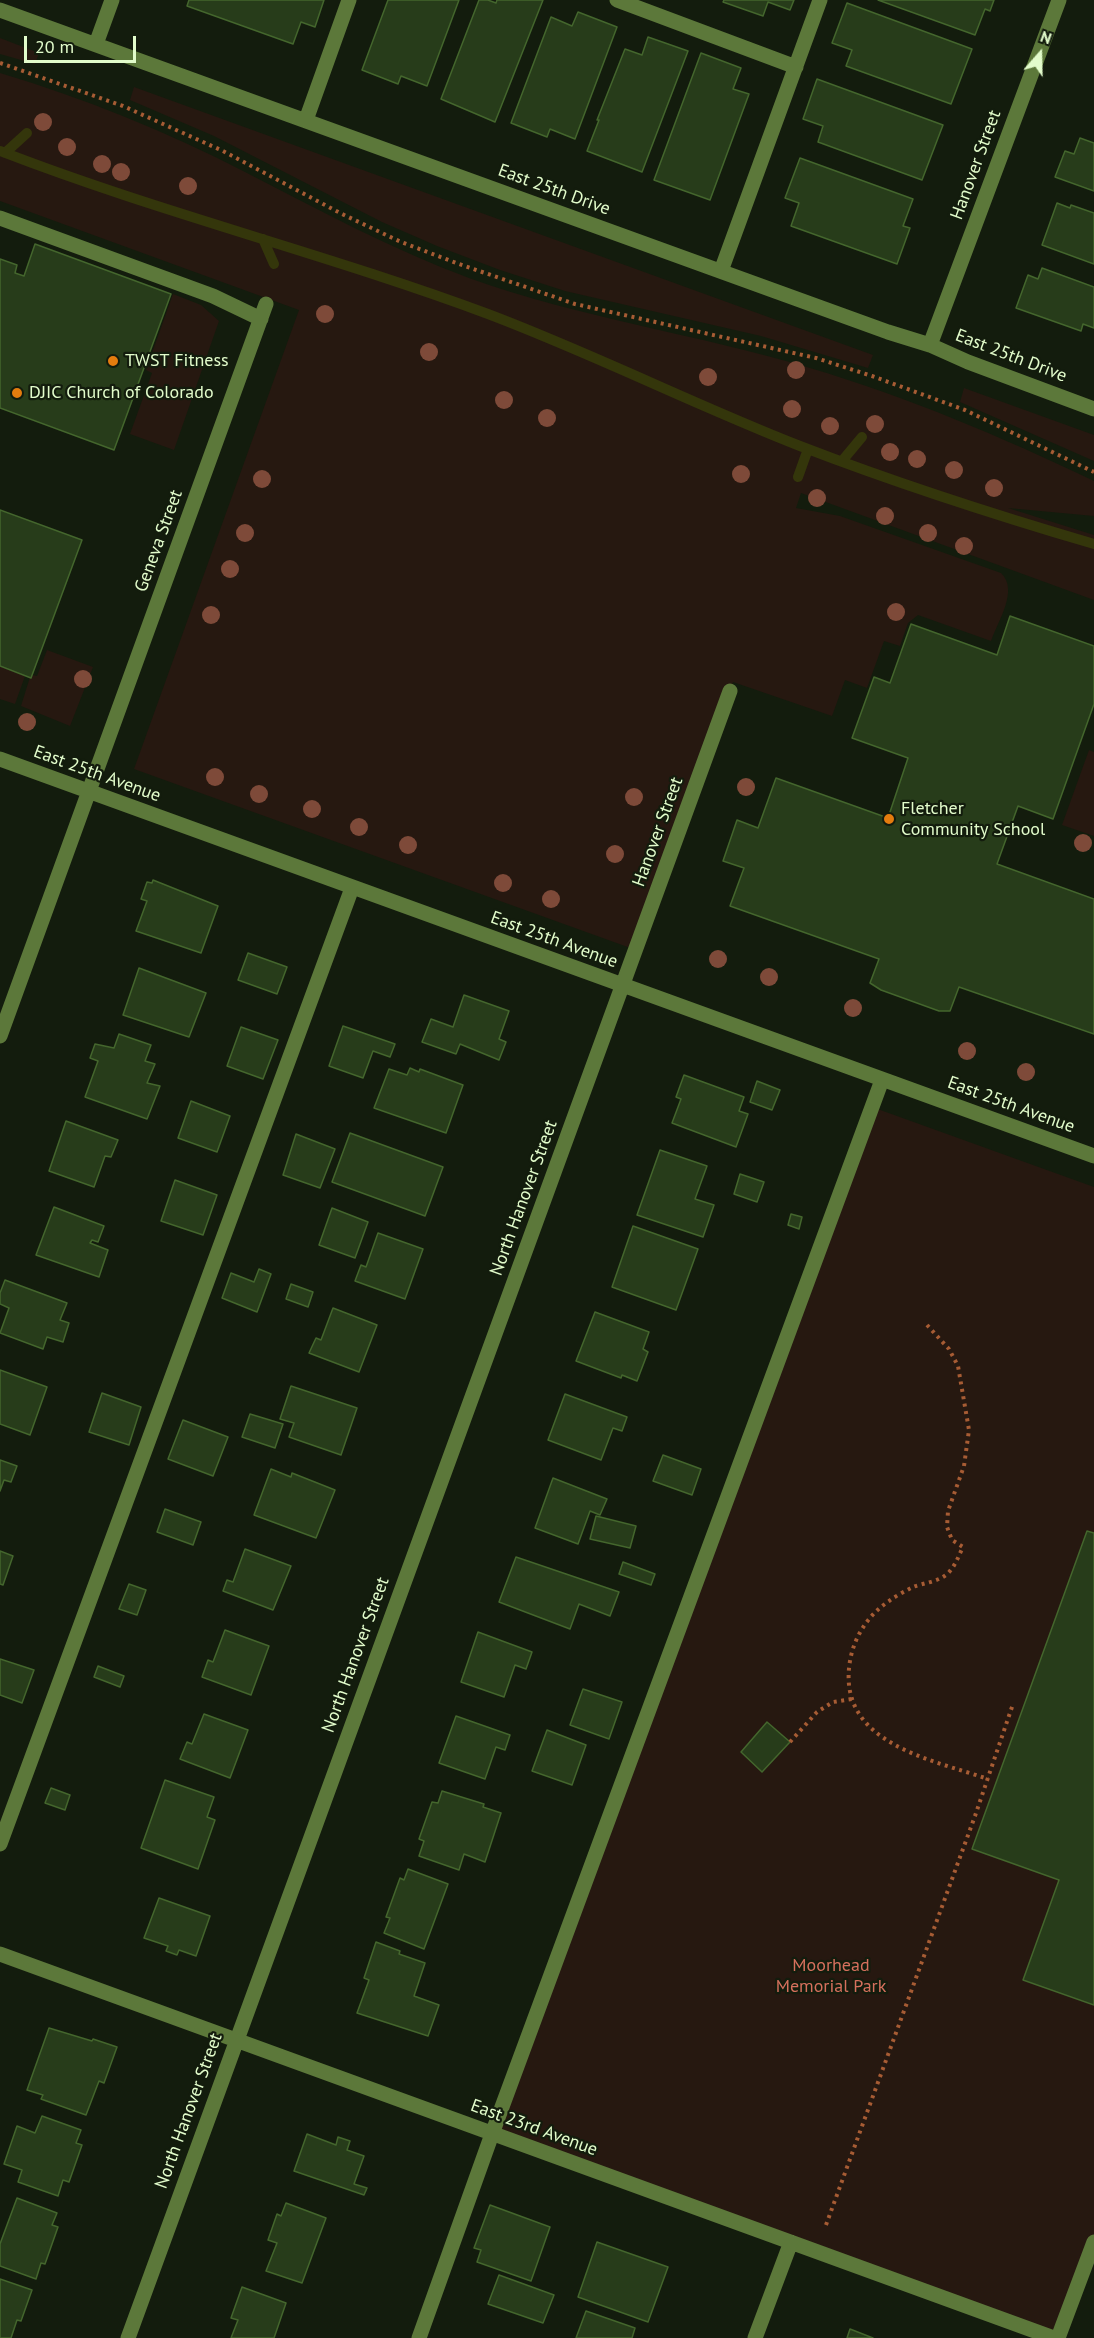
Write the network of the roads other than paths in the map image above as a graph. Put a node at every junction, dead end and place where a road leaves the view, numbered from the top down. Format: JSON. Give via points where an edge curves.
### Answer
{"nodes":[{"id":1,"x":112,"y":0,"type":"edge"},
{"id":2,"x":349,"y":0,"type":"edge"},
{"id":3,"x":617,"y":0,"type":"edge"},
{"id":4,"x":820,"y":0,"type":"edge"},
{"id":5,"x":1059,"y":0,"type":"edge"},
{"id":6,"x":0,"y":10,"type":"edge"},
{"id":7,"x":96,"y":44,"type":"junction"},
{"id":8,"x":796,"y":67,"type":"junction"},
{"id":9,"x":306,"y":120,"type":"junction"},
{"id":10,"x":0,"y":218,"type":"edge"},
{"id":11,"x":722,"y":271,"type":"junction"},
{"id":12,"x":266,"y":304,"type":"dead end"},
{"id":13,"x":261,"y":320,"type":"junction"},
{"id":14,"x":930,"y":345,"type":"junction"},
{"id":15,"x":1094,"y":409,"type":"edge"},
{"id":16,"x":730,"y":691,"type":"dead end"},
{"id":17,"x":0,"y":759,"type":"edge"},
{"id":18,"x":90,"y":792,"type":"junction"},
{"id":19,"x":352,"y":888,"type":"junction"},
{"id":20,"x":623,"y":985,"type":"junction"},
{"id":21,"x":0,"y":1036,"type":"edge"},
{"id":22,"x":882,"y":1080,"type":"junction"},
{"id":23,"x":1094,"y":1156,"type":"edge"},
{"id":24,"x":0,"y":1844,"type":"edge"},
{"id":25,"x":0,"y":1954,"type":"edge"},
{"id":26,"x":236,"y":2040,"type":"junction"},
{"id":27,"x":492,"y":2134,"type":"junction"},
{"id":28,"x":790,"y":2242,"type":"junction"},
{"id":29,"x":1094,"y":2242,"type":"edge"},
{"id":30,"x":128,"y":2338,"type":"edge"},
{"id":31,"x":419,"y":2338,"type":"edge"},
{"id":32,"x":755,"y":2338,"type":"edge"},
{"id":33,"x":1056,"y":2338,"type":"edge"}],
"edges":[{"from":1,"to":7,"type":"street"},
{"from":2,"to":9,"type":"street"},
{"from":3,"to":8,"type":"street"},
{"from":4,"to":8,"type":"street"},
{"from":5,"to":14,"type":"street","name":"Hanover Street"},
{"from":6,"to":7,"type":"street","name":"East 25th Drive"},
{"from":7,"to":9,"type":"street","name":"East 25th Drive"},
{"from":8,"to":11,"type":"street"},
{"from":9,"to":11,"type":"street","name":"East 25th Drive"},
{"from":10,"to":13,"type":"street","via":[[213,296]]},
{"from":11,"to":14,"type":"street","name":"East 25th Drive"},
{"from":12,"to":13,"type":"street","name":"Geneva Street"},
{"from":13,"to":18,"type":"street","name":"Geneva Street"},
{"from":14,"to":15,"type":"street","name":"East 25th Drive"},
{"from":16,"to":20,"type":"street","name":"Hanover Street"},
{"from":17,"to":18,"type":"street","name":"East 25th Avenue"},
{"from":18,"to":19,"type":"street","name":"East 25th Avenue"},
{"from":18,"to":21,"type":"street","name":"Geneva Street"},
{"from":19,"to":20,"type":"street","name":"East 25th Avenue"},
{"from":19,"to":24,"type":"street"},
{"from":20,"to":22,"type":"street","name":"East 25th Avenue"},
{"from":20,"to":26,"type":"street","name":"North Hanover Street"},
{"from":22,"to":23,"type":"street","name":"East 25th Avenue"},
{"from":22,"to":27,"type":"street"},
{"from":25,"to":26,"type":"street","name":"East 23rd Avenue"},
{"from":26,"to":27,"type":"street","name":"East 23rd Avenue"},
{"from":26,"to":30,"type":"street","name":"North Hanover Street"},
{"from":27,"to":28,"type":"street","name":"East 23rd Avenue"},
{"from":27,"to":31,"type":"street"},
{"from":28,"to":32,"type":"street"},
{"from":28,"to":33,"type":"street","name":"East 23rd Avenue"},
{"from":29,"to":33,"type":"street"}]}
